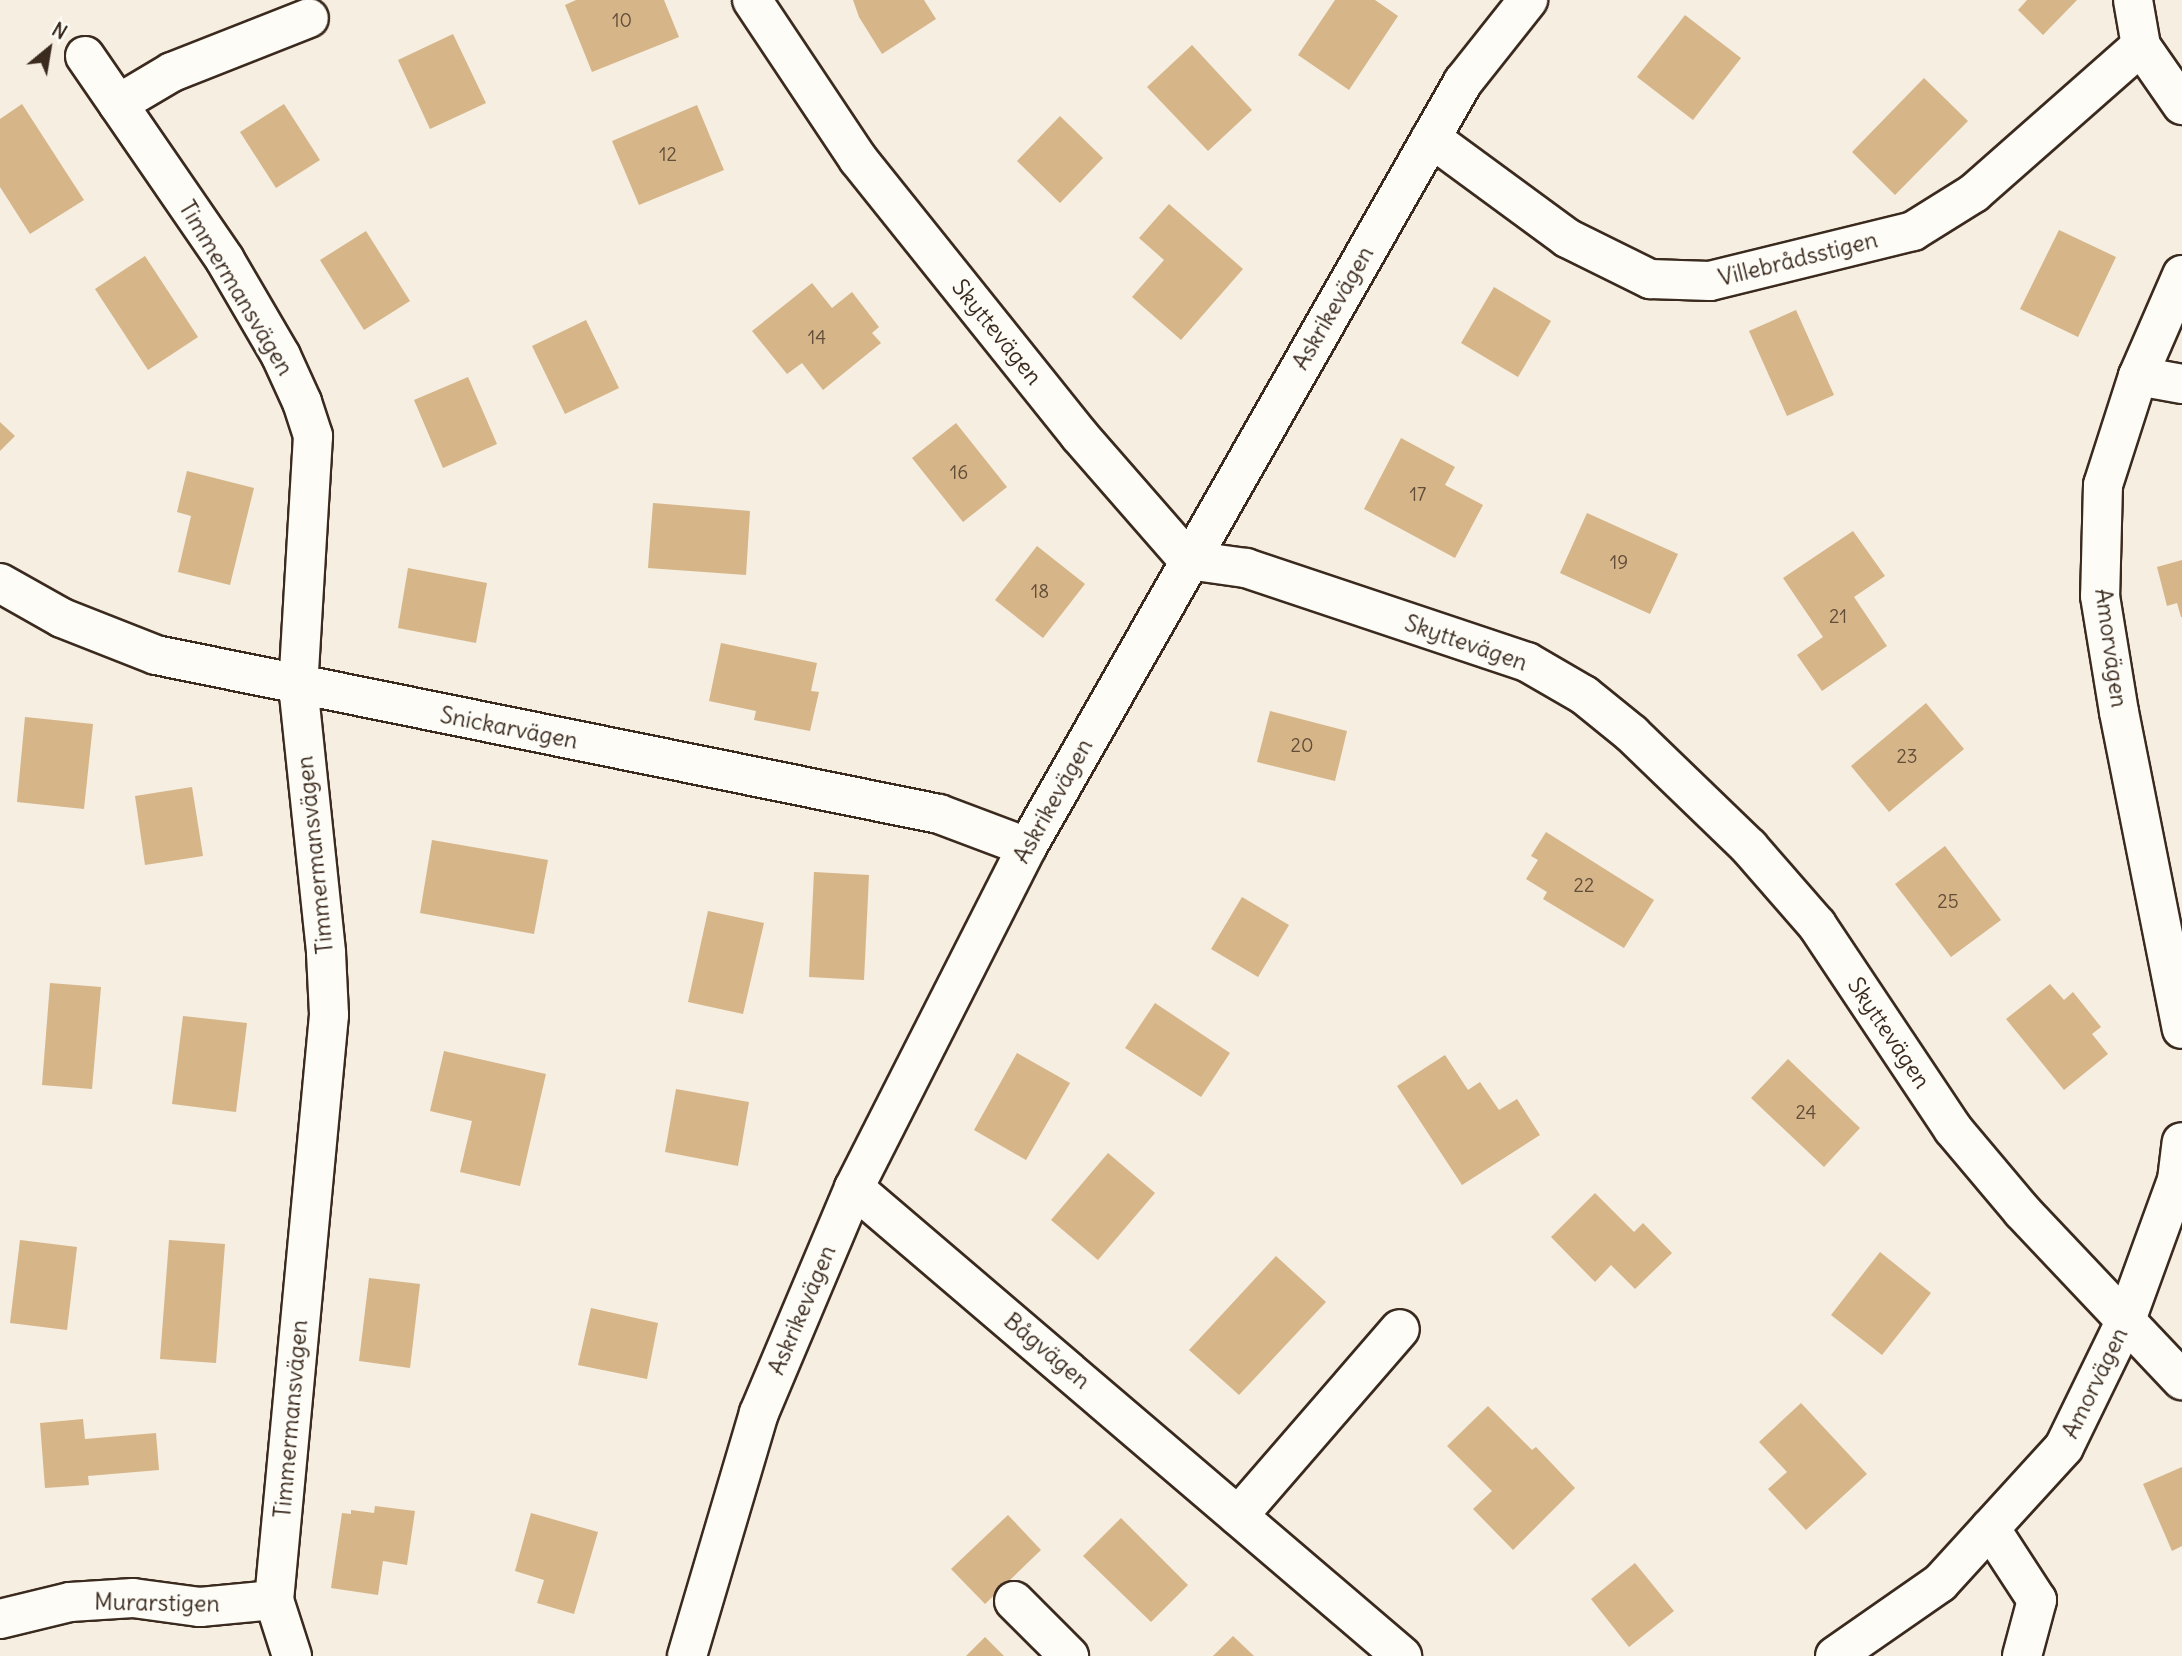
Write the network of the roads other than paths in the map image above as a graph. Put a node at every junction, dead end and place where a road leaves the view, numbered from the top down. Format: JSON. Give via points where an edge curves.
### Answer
{"nodes":[{"id":1,"x":752,"y":0,"type":"edge"},
{"id":2,"x":1528,"y":0,"type":"edge"},
{"id":3,"x":2133,"y":0,"type":"edge"},
{"id":4,"x":309,"y":18,"type":"dead end"},
{"id":5,"x":2141,"y":46,"type":"junction"},
{"id":6,"x":85,"y":56,"type":"dead end"},
{"id":7,"x":118,"y":104,"type":"junction"},
{"id":8,"x":2182,"y":105,"type":"edge"},
{"id":9,"x":1431,"y":138,"type":"junction"},
{"id":10,"x":2182,"y":275,"type":"edge"},
{"id":11,"x":2138,"y":376,"type":"junction"},
{"id":12,"x":2182,"y":384,"type":"edge"},
{"id":13,"x":1188,"y":560,"type":"junction"},
{"id":14,"x":0,"y":583,"type":"edge"},
{"id":15,"x":298,"y":685,"type":"junction"},
{"id":16,"x":1027,"y":846,"type":"junction"},
{"id":17,"x":2182,"y":1029,"type":"edge"},
{"id":18,"x":2182,"y":1142,"type":"edge"},
{"id":19,"x":854,"y":1188,"type":"junction"},
{"id":20,"x":2126,"y":1320,"type":"junction"},
{"id":21,"x":1400,"y":1329,"type":"dead end"},
{"id":22,"x":2182,"y":1380,"type":"edge"},
{"id":23,"x":1238,"y":1516,"type":"junction"},
{"id":24,"x":1990,"y":1528,"type":"junction"},
{"id":25,"x":274,"y":1600,"type":"junction"},
{"id":26,"x":1014,"y":1601,"type":"dead end"},
{"id":27,"x":0,"y":1619,"type":"edge"},
{"id":28,"x":292,"y":1656,"type":"edge"},
{"id":29,"x":687,"y":1656,"type":"edge"},
{"id":30,"x":1069,"y":1656,"type":"edge"},
{"id":31,"x":1402,"y":1656,"type":"edge"},
{"id":32,"x":1835,"y":1656,"type":"edge"},
{"id":33,"x":2022,"y":1656,"type":"edge"}],
"edges":[{"from":1,"to":13,"type":"street","name":"Skyttevägen","via":[[858,159],[1079,435]]},
{"from":2,"to":9,"type":"street","name":"Askrikevägen","via":[[1463,82]]},
{"from":3,"to":5,"type":"street"},
{"from":4,"to":7,"type":"street","via":[[172,72]]},
{"from":5,"to":8,"type":"street"},
{"from":5,"to":9,"type":"street","name":"Villebrådsstigen","via":[[1974,193],[1913,231],[1710,281],[1650,279],[1567,238]]},
{"from":6,"to":7,"type":"street","name":"Timmermansvägen"},
{"from":7,"to":15,"type":"street","name":"Timmermansvägen","via":[[225,260],[281,356],[313,436]]},
{"from":9,"to":13,"type":"street","name":"Askrikevägen"},
{"from":10,"to":11,"type":"street","name":"Amorvägen"},
{"from":11,"to":12,"type":"street"},
{"from":11,"to":17,"type":"street","name":"Amorvägen","via":[[2103,485],[2100,596]]},
{"from":13,"to":16,"type":"street","name":"Askrikevägen"},
{"from":13,"to":20,"type":"street","name":"Skyttevägen","via":[[1246,568],[1527,662],[1584,695],[1623,726],[1748,846],[1817,925],[1953,1129],[2022,1211]]},
{"from":14,"to":15,"type":"street","name":"Snickarvägen","via":[[62,618],[156,655]]},
{"from":15,"to":16,"type":"street","name":"Snickarvägen","via":[[939,814]]},
{"from":15,"to":25,"type":"street","name":"Timmermansvägen","via":[[329,1015]]},
{"from":16,"to":19,"type":"street","name":"Askrikevägen"},
{"from":18,"to":20,"type":"street","name":"Amorvägen","via":[[2177,1180]]},
{"from":19,"to":23,"type":"street","name":"Bågvägen"},
{"from":19,"to":29,"type":"street","name":"Askrikevägen","via":[[759,1413]]},
{"from":20,"to":22,"type":"street","name":"Skyttevägen"},
{"from":20,"to":24,"type":"street","name":"Amorvägen","via":[[2064,1447]]},
{"from":21,"to":23,"type":"street"},
{"from":23,"to":31,"type":"street","name":"Bågvägen"},
{"from":24,"to":32,"type":"street","name":"Amorvägen","via":[[1940,1583]]},
{"from":24,"to":33,"type":"street","via":[[2037,1600]]},
{"from":25,"to":27,"type":"street","name":"Murarstigen","via":[[200,1607],[133,1598],[70,1602]]},
{"from":25,"to":28,"type":"street","name":"Timmermansvägen"},
{"from":26,"to":30,"type":"street"}]}
